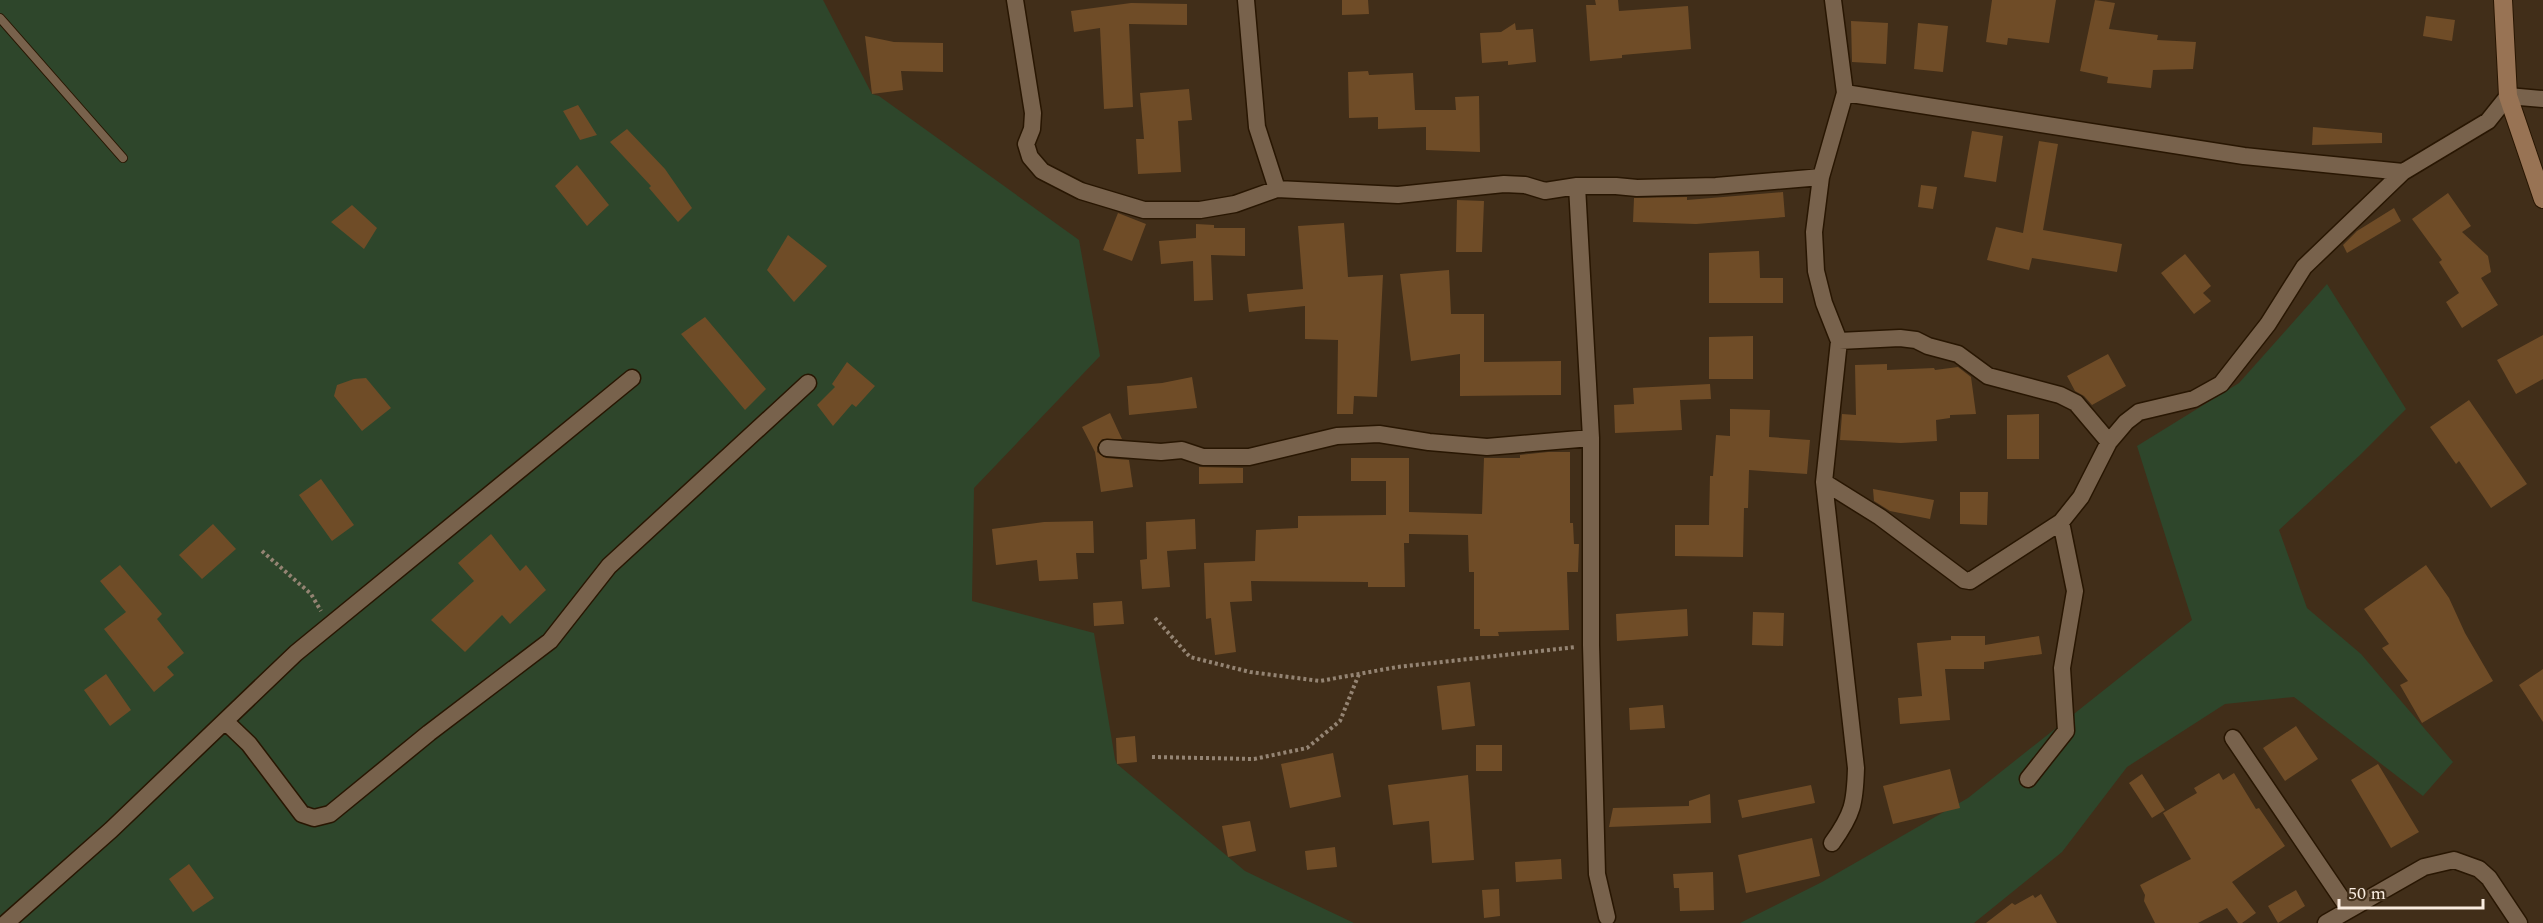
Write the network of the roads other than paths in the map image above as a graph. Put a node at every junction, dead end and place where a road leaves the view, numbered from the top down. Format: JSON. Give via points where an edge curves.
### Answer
{"nodes":[{"id":1,"x":1016,"y":0,"type":"edge"},
{"id":2,"x":1246,"y":0,"type":"edge"},
{"id":3,"x":1833,"y":0,"type":"edge"},
{"id":4,"x":2504,"y":0,"type":"edge"},
{"id":5,"x":0,"y":18,"type":"edge"},
{"id":6,"x":1845,"y":93,"type":"junction"},
{"id":7,"x":2508,"y":96,"type":"junction"},
{"id":8,"x":2543,"y":99,"type":"edge"},
{"id":9,"x":123,"y":158,"type":"dead end"},
{"id":10,"x":2403,"y":172,"type":"junction"},
{"id":11,"x":1821,"y":177,"type":"junction"},
{"id":12,"x":1577,"y":186,"type":"junction"},
{"id":13,"x":1277,"y":189,"type":"junction"},
{"id":14,"x":2543,"y":199,"type":"edge"},
{"id":15,"x":1839,"y":340,"type":"junction"},
{"id":16,"x":632,"y":378,"type":"dead end"},
{"id":17,"x":808,"y":383,"type":"dead end"},
{"id":18,"x":1591,"y":438,"type":"junction"},
{"id":19,"x":2109,"y":442,"type":"junction"},
{"id":20,"x":1107,"y":448,"type":"dead end"},
{"id":21,"x":1824,"y":482,"type":"junction"},
{"id":22,"x":2061,"y":522,"type":"junction"},
{"id":23,"x":225,"y":721,"type":"junction"},
{"id":24,"x":2233,"y":738,"type":"dead end"},
{"id":25,"x":2028,"y":779,"type":"dead end"},
{"id":26,"x":1832,"y":843,"type":"dead end"},
{"id":27,"x":2348,"y":908,"type":"junction"},
{"id":28,"x":1607,"y":917,"type":"dead end"},
{"id":29,"x":6,"y":923,"type":"edge"},
{"id":30,"x":2326,"y":923,"type":"edge"},
{"id":31,"x":2519,"y":923,"type":"edge"}],
"edges":[{"from":1,"to":13,"type":"street","via":[[1033,113],[1026,144],[1030,157],[1042,171],[1081,191],[1144,210],[1200,210],[1235,204]]},
{"from":2,"to":13,"type":"street","via":[[1257,127]]},
{"from":3,"to":6,"type":"street"},
{"from":4,"to":7,"type":"street"},
{"from":5,"to":9,"type":"lane"},
{"from":6,"to":10,"type":"street","via":[[2244,156]]},
{"from":6,"to":11,"type":"street"},
{"from":7,"to":8,"type":"street"},
{"from":7,"to":10,"type":"street","via":[[2488,121]]},
{"from":7,"to":14,"type":"street"},
{"from":10,"to":19,"type":"street","via":[[2304,267],[2268,324],[2221,384],[2194,399],[2139,412]]},
{"from":11,"to":12,"type":"street","via":[[1637,189]]},
{"from":11,"to":15,"type":"street","via":[[1815,232],[1816,271]]},
{"from":12,"to":13,"type":"street","via":[[1545,191],[1504,184],[1398,195]]},
{"from":12,"to":18,"type":"street"},
{"from":15,"to":19,"type":"street","via":[[1900,338],[1958,354],[1988,376],[2076,403]]},
{"from":15,"to":21,"type":"street"},
{"from":16,"to":23,"type":"street","via":[[329,625]]},
{"from":17,"to":23,"type":"street","via":[[609,566],[550,641],[330,814],[314,818],[302,814],[249,744]]},
{"from":18,"to":20,"type":"street","via":[[1487,447],[1379,434],[1337,436],[1249,457]]},
{"from":18,"to":28,"type":"street","via":[[1597,874]]},
{"from":19,"to":22,"type":"street","via":[[2081,497]]},
{"from":21,"to":22,"type":"street","via":[[1880,517],[1964,580],[1970,581]]},
{"from":21,"to":26,"type":"street","via":[[1856,768],[1855,800]]},
{"from":22,"to":25,"type":"street","via":[[2075,591],[2062,668],[2066,731]]},
{"from":23,"to":29,"type":"street"},
{"from":24,"to":27,"type":"street"},
{"from":27,"to":30,"type":"street"},
{"from":27,"to":31,"type":"street","via":[[2424,867],[2454,860],[2479,869]]}]}
